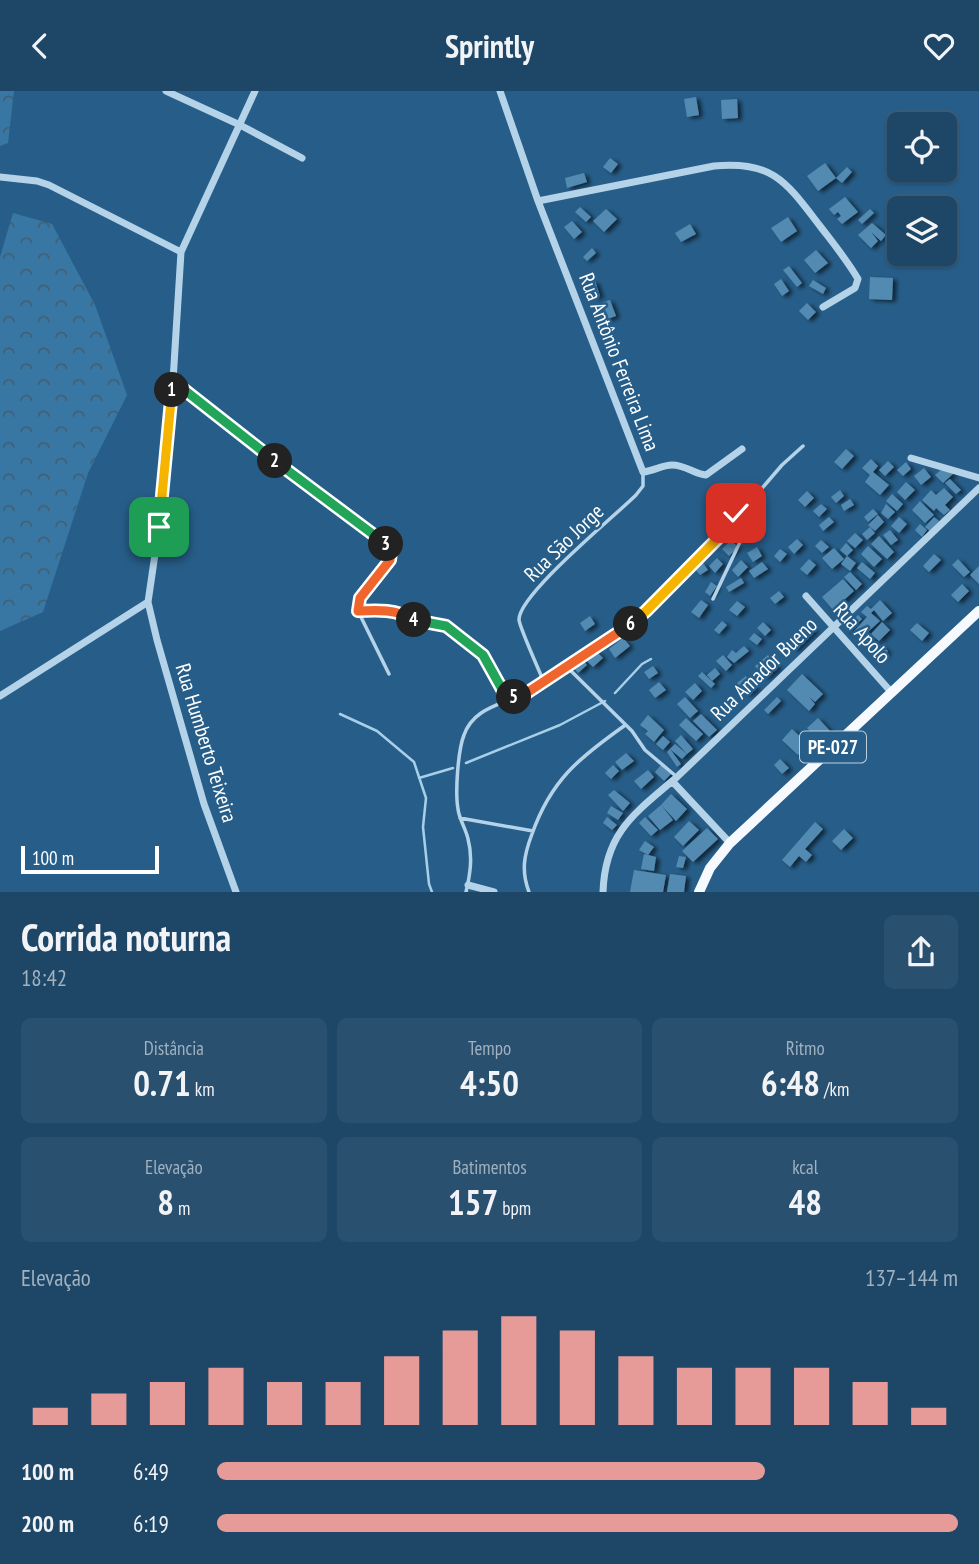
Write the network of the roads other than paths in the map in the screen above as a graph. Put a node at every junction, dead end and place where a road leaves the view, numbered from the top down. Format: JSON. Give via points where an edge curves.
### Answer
{"nodes":[{"id":1,"x":166,"y":91,"type":"edge"},
{"id":2,"x":255,"y":91,"type":"edge"},
{"id":3,"x":500,"y":91,"type":"edge"},
{"id":4,"x":240,"y":125,"type":"junction"},
{"id":5,"x":302,"y":158,"type":"dead end"},
{"id":6,"x":0,"y":177,"type":"edge"},
{"id":7,"x":538,"y":201,"type":"junction"},
{"id":8,"x":181,"y":251,"type":"junction"},
{"id":9,"x":823,"y":307,"type":"dead end"},
{"id":10,"x":173,"y":381,"type":"junction"},
{"id":11,"x":803,"y":446,"type":"dead end"},
{"id":12,"x":742,"y":449,"type":"dead end"},
{"id":13,"x":911,"y":458,"type":"dead end"},
{"id":14,"x":643,"y":472,"type":"junction"},
{"id":15,"x":979,"y":478,"type":"edge"},
{"id":16,"x":979,"y":488,"type":"edge"},
{"id":17,"x":732,"y":522,"type":"junction"},
{"id":18,"x":806,"y":596,"type":"dead end"},
{"id":19,"x":713,"y":599,"type":"dead end"},
{"id":20,"x":148,"y":602,"type":"junction"},
{"id":21,"x":358,"y":611,"type":"junction"},
{"id":22,"x":979,"y":611,"type":"edge"},
{"id":23,"x":834,"y":627,"type":"junction"},
{"id":24,"x":565,"y":665,"type":"junction"},
{"id":25,"x":389,"y":674,"type":"dead end"},
{"id":26,"x":543,"y":680,"type":"junction"},
{"id":27,"x":892,"y":693,"type":"junction"},
{"id":28,"x":0,"y":696,"type":"edge"},
{"id":29,"x":508,"y":700,"type":"junction"},
{"id":30,"x":624,"y":726,"type":"junction"},
{"id":31,"x":674,"y":779,"type":"junction"},
{"id":32,"x":460,"y":818,"type":"junction"},
{"id":33,"x":533,"y":831,"type":"junction"},
{"id":34,"x":730,"y":843,"type":"junction"},
{"id":35,"x":467,"y":889,"type":"edge"},
{"id":36,"x":236,"y":892,"type":"edge"},
{"id":37,"x":494,"y":892,"type":"edge"},
{"id":38,"x":529,"y":892,"type":"edge"},
{"id":39,"x":603,"y":892,"type":"edge"},
{"id":40,"x":699,"y":892,"type":"edge"}],
"edges":[{"from":1,"to":4,"type":"street"},
{"from":2,"to":4,"type":"street","name":"Rua Humberto Teixeira"},
{"from":3,"to":7,"type":"street","name":"Rua Antônio Ferreira Lima"},
{"from":4,"to":5,"type":"street"},
{"from":4,"to":8,"type":"street","name":"Rua Humberto Teixeira"},
{"from":6,"to":8,"type":"street","via":[[49,185]]},
{"from":7,"to":9,"type":"street","via":[[714,166],[735,164],[767,171],[796,194],[858,279],[855,288]]},
{"from":7,"to":14,"type":"street","name":"Rua Antônio Ferreira Lima"},
{"from":8,"to":10,"type":"street","name":"Rua Humberto Teixeira"},
{"from":10,"to":20,"type":"street","name":"Rua Humberto Teixeira"},
{"from":10,"to":21,"type":"street","via":[[389,548],[391,557],[360,598]]},
{"from":11,"to":17,"type":"lane","via":[[731,517]]},
{"from":12,"to":14,"type":"street","name":"Rua Antônio Ferreira Lima","via":[[706,475],[673,465]]},
{"from":13,"to":15,"type":"street"},
{"from":14,"to":26,"type":"lane","name":"Rua São Jorge","via":[[643,486],[636,495],[545,580],[520,612],[519,623]]},
{"from":16,"to":23,"type":"street","name":"Rua Amador Bueno"},
{"from":17,"to":19,"type":"lane","via":[[740,546]]},
{"from":17,"to":24,"type":"lane","via":[[646,611]]},
{"from":18,"to":23,"type":"street","name":"Rua Apolo"},
{"from":20,"to":28,"type":"street"},
{"from":20,"to":36,"type":"street","name":"Rua Humberto Teixeira","via":[[204,804]]},
{"from":21,"to":25,"type":"lane"},
{"from":21,"to":29,"type":"lane","via":[[399,612],[446,626],[483,655]]},
{"from":22,"to":27,"type":"main road","number":"PE-027"},
{"from":23,"to":27,"type":"street","name":"Rua Apolo"},
{"from":23,"to":31,"type":"street","name":"Rua Amador Bueno"},
{"from":24,"to":26,"type":"lane"},
{"from":24,"to":30,"type":"lane"},
{"from":26,"to":29,"type":"lane"},
{"from":27,"to":34,"type":"main road","number":"PE-027"},
{"from":29,"to":32,"type":"lane","via":[[474,717],[461,743]]},
{"from":30,"to":31,"type":"lane"},
{"from":30,"to":33,"type":"lane","via":[[562,777]]},
{"from":31,"to":34,"type":"street"},
{"from":31,"to":39,"type":"street","name":"Rua Amador Bueno","via":[[617,834]]},
{"from":32,"to":33,"type":"lane"},
{"from":32,"to":35,"type":"lane","via":[[471,854]]},
{"from":33,"to":38,"type":"lane","via":[[524,867]]},
{"from":34,"to":40,"type":"main road","number":"PE-027","via":[[710,868]]},
{"from":35,"to":37,"type":"street"}]}
